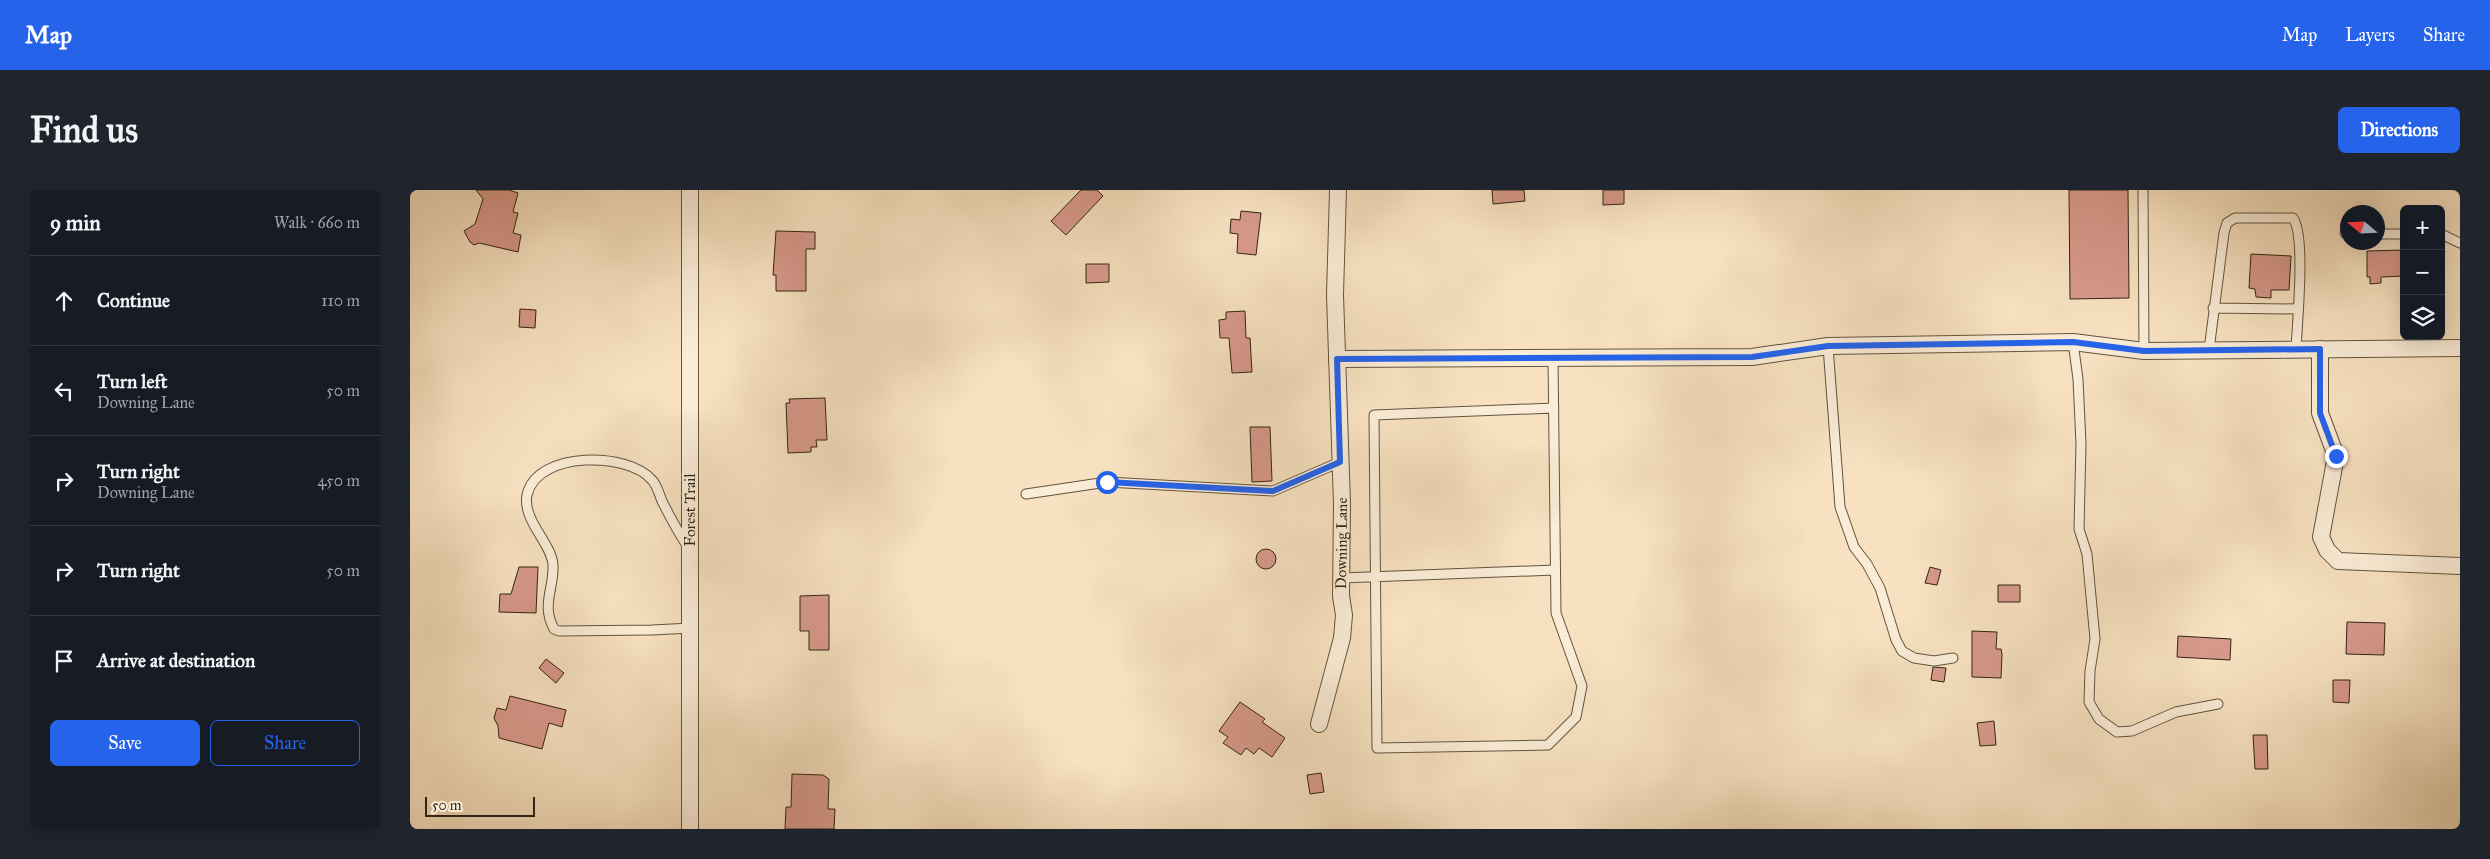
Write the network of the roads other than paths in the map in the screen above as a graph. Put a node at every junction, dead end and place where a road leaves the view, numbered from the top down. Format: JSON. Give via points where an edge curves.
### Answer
{"nodes":[{"id":1,"x":690,"y":190,"type":"edge"},
{"id":2,"x":1338,"y":190,"type":"edge"},
{"id":3,"x":2142,"y":190,"type":"edge"},
{"id":4,"x":2385,"y":234,"type":"edge"},
{"id":5,"x":2400,"y":234,"type":"edge"},
{"id":6,"x":2445,"y":236,"type":"edge"},
{"id":7,"x":2460,"y":243,"type":"edge"},
{"id":8,"x":2214,"y":308,"type":"junction"},
{"id":9,"x":2298,"y":309,"type":"junction"},
{"id":10,"x":2073,"y":342,"type":"junction"},
{"id":11,"x":1828,"y":346,"type":"junction"},
{"id":12,"x":2460,"y":348,"type":"edge"},
{"id":13,"x":2320,"y":349,"type":"junction"},
{"id":14,"x":2209,"y":350,"type":"junction"},
{"id":15,"x":2296,"y":350,"type":"junction"},
{"id":16,"x":2144,"y":351,"type":"junction"},
{"id":17,"x":1553,"y":358,"type":"junction"},
{"id":18,"x":1337,"y":359,"type":"junction"},
{"id":19,"x":1554,"y":408,"type":"junction"},
{"id":20,"x":1340,"y":462,"type":"junction"},
{"id":21,"x":1026,"y":494,"type":"dead end"},
{"id":22,"x":690,"y":550,"type":"junction"},
{"id":23,"x":2460,"y":566,"type":"edge"},
{"id":24,"x":1555,"y":570,"type":"junction"},
{"id":25,"x":1374,"y":577,"type":"junction"},
{"id":26,"x":1341,"y":578,"type":"junction"},
{"id":27,"x":690,"y":628,"type":"junction"},
{"id":28,"x":1953,"y":658,"type":"dead end"},
{"id":29,"x":2218,"y":704,"type":"dead end"},
{"id":30,"x":1319,"y":724,"type":"dead end"},
{"id":31,"x":690,"y":829,"type":"edge"}],
"edges":[{"from":1,"to":22,"type":"street","name":"Forest Trail"},
{"from":2,"to":18,"type":"street","name":"Downing Lane"},
{"from":3,"to":16,"type":"lane"},
{"from":4,"to":5,"type":"lane"},
{"from":6,"to":7,"type":"lane"},
{"from":8,"to":9,"type":"lane"},
{"from":8,"to":9,"type":"lane","via":[[2227,222],[2235,218],[2293,218],[2298,226]]},
{"from":8,"to":14,"type":"lane"},
{"from":9,"to":15,"type":"lane"},
{"from":10,"to":11,"type":"street"},
{"from":10,"to":16,"type":"street"},
{"from":10,"to":29,"type":"lane","via":[[2081,444],[2079,529],[2087,554],[2095,639],[2089,702],[2099,719],[2117,732],[2132,731],[2176,712]]},
{"from":11,"to":17,"type":"street","via":[[1752,357]]},
{"from":11,"to":28,"type":"lane","via":[[1840,507],[1846,528],[1880,588],[1902,651],[1914,658],[1934,661]]},
{"from":12,"to":13,"type":"street"},
{"from":13,"to":15,"type":"street"},
{"from":13,"to":23,"type":"street","via":[[2320,413],[2336,456],[2321,537],[2327,550],[2338,561]]},
{"from":14,"to":15,"type":"street"},
{"from":14,"to":16,"type":"street"},
{"from":17,"to":18,"type":"street"},
{"from":17,"to":19,"type":"lane"},
{"from":18,"to":20,"type":"street","name":"Downing Lane"},
{"from":19,"to":24,"type":"lane"},
{"from":19,"to":25,"type":"lane","via":[[1374,415]]},
{"from":20,"to":21,"type":"lane","via":[[1273,491],[1107,482]]},
{"from":20,"to":26,"type":"street","name":"Downing Lane"},
{"from":22,"to":27,"type":"street","name":"Forest Trail"},
{"from":22,"to":27,"type":"lane","via":[[653,480],[643,473],[624,465],[579,459],[540,473],[531,483],[526,507],[553,564],[548,608],[554,629]]},
{"from":24,"to":25,"type":"lane"},
{"from":24,"to":25,"type":"lane","via":[[1556,612],[1582,686],[1576,717],[1548,745],[1377,748]]},
{"from":25,"to":26,"type":"lane"},
{"from":26,"to":30,"type":"street","name":"Downing Lane","via":[[1342,638]]},
{"from":27,"to":31,"type":"street","name":"Forest Trail"}]}
